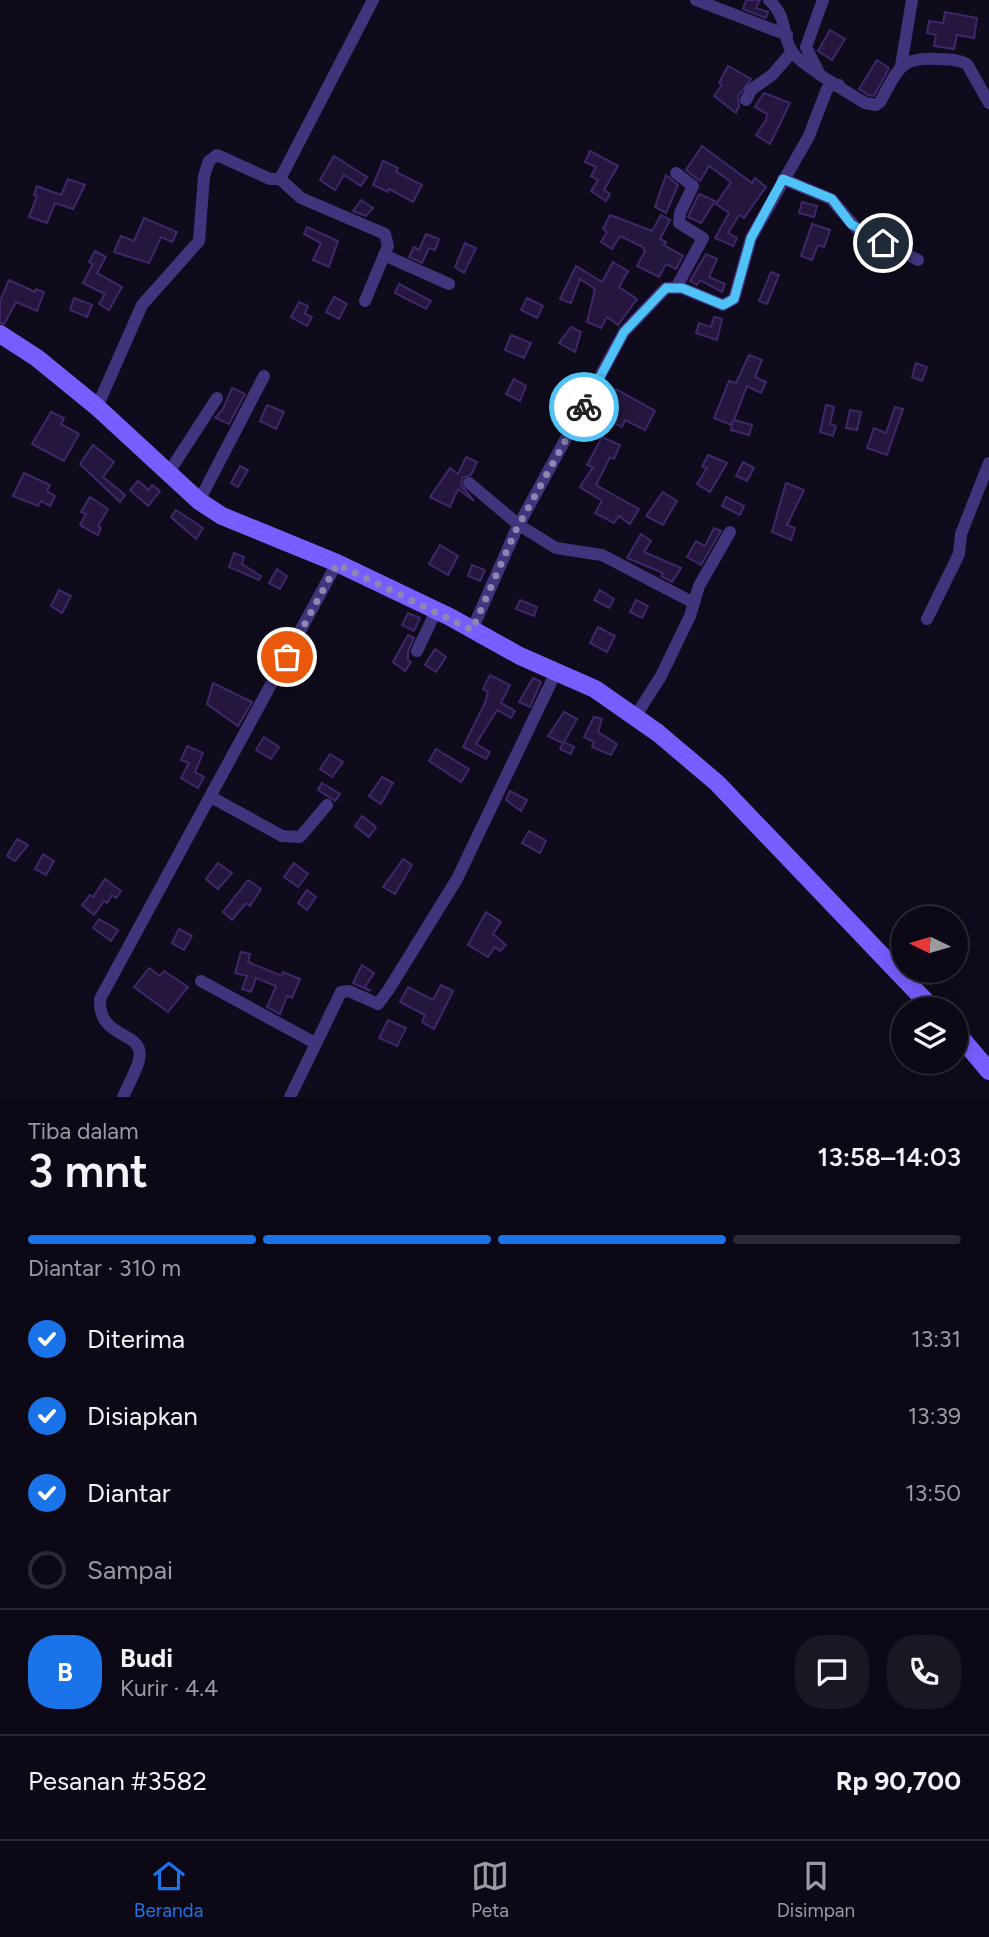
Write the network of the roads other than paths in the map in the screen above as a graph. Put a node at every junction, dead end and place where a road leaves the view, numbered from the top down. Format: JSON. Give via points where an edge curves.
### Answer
{"nodes":[{"id":1,"x":373,"y":0,"type":"edge"},
{"id":2,"x":696,"y":0,"type":"edge"},
{"id":3,"x":769,"y":0,"type":"edge"},
{"id":4,"x":822,"y":0,"type":"edge"},
{"id":5,"x":912,"y":0,"type":"edge"},
{"id":6,"x":787,"y":35,"type":"junction"},
{"id":7,"x":792,"y":52,"type":"junction"},
{"id":8,"x":901,"y":66,"type":"junction"},
{"id":9,"x":818,"y":71,"type":"junction"},
{"id":10,"x":839,"y":85,"type":"junction"},
{"id":11,"x":746,"y":100,"type":"dead end"},
{"id":12,"x":989,"y":103,"type":"edge"},
{"id":13,"x":676,"y":173,"type":"dead end"},
{"id":14,"x":279,"y":179,"type":"junction"},
{"id":15,"x":783,"y":179,"type":"junction"},
{"id":16,"x":384,"y":256,"type":"junction"},
{"id":17,"x":918,"y":260,"type":"dead end"},
{"id":18,"x":449,"y":284,"type":"dead end"},
{"id":19,"x":677,"y":286,"type":"junction"},
{"id":20,"x":365,"y":301,"type":"dead end"},
{"id":21,"x":0,"y":334,"type":"edge"},
{"id":22,"x":264,"y":376,"type":"dead end"},
{"id":23,"x":217,"y":398,"type":"dead end"},
{"id":24,"x":97,"y":407,"type":"junction"},
{"id":25,"x":989,"y":463,"type":"edge"},
{"id":26,"x":169,"y":472,"type":"junction"},
{"id":27,"x":469,"y":482,"type":"dead end"},
{"id":28,"x":199,"y":501,"type":"junction"},
{"id":29,"x":519,"y":524,"type":"junction"},
{"id":30,"x":730,"y":532,"type":"dead end"},
{"id":31,"x":337,"y":564,"type":"junction"},
{"id":32,"x":694,"y":603,"type":"junction"},
{"id":33,"x":436,"y":611,"type":"junction"},
{"id":34,"x":927,"y":619,"type":"dead end"},
{"id":35,"x":472,"y":630,"type":"junction"},
{"id":36,"x":417,"y":651,"type":"dead end"},
{"id":37,"x":555,"y":672,"type":"junction"},
{"id":38,"x":635,"y":717,"type":"junction"},
{"id":39,"x":211,"y":797,"type":"junction"},
{"id":40,"x":327,"y":805,"type":"dead end"},
{"id":41,"x":201,"y":981,"type":"dead end"},
{"id":42,"x":922,"y":997,"type":"edge"},
{"id":43,"x":315,"y":1043,"type":"junction"},
{"id":44,"x":968,"y":1046,"type":"edge"},
{"id":45,"x":989,"y":1071,"type":"edge"},
{"id":46,"x":123,"y":1097,"type":"edge"},
{"id":47,"x":290,"y":1097,"type":"edge"}],
"edges":[{"from":1,"to":14,"type":"street"},
{"from":2,"to":6,"type":"street"},
{"from":3,"to":6,"type":"street","via":[[784,18]]},
{"from":4,"to":9,"type":"street","via":[[806,47]]},
{"from":5,"to":8,"type":"street"},
{"from":6,"to":7,"type":"street"},
{"from":7,"to":9,"type":"street"},
{"from":7,"to":11,"type":"street"},
{"from":8,"to":10,"type":"street","via":[[876,105]]},
{"from":8,"to":12,"type":"street","via":[[921,58],[962,62],[972,68]]},
{"from":9,"to":10,"type":"street"},
{"from":10,"to":15,"type":"street","via":[[827,89],[816,121]]},
{"from":13,"to":19,"type":"street","via":[[693,186],[679,223],[703,238]]},
{"from":14,"to":16,"type":"street","via":[[301,198],[384,234],[388,246]]},
{"from":14,"to":24,"type":"street","via":[[218,155],[209,161],[199,241],[142,305]]},
{"from":15,"to":17,"type":"street","via":[[832,199],[856,228]]},
{"from":15,"to":19,"type":"street","via":[[751,238],[734,299],[723,305]]},
{"from":16,"to":18,"type":"street"},
{"from":16,"to":20,"type":"street"},
{"from":19,"to":29,"type":"street","via":[[666,288],[624,332]]},
{"from":21,"to":24,"type":"main road"},
{"from":22,"to":28,"type":"street"},
{"from":23,"to":26,"type":"street"},
{"from":24,"to":26,"type":"main road"},
{"from":25,"to":34,"type":"street","via":[[961,534],[959,554]]},
{"from":26,"to":28,"type":"main road"},
{"from":27,"to":29,"type":"street"},
{"from":28,"to":31,"type":"main road","via":[[252,531]]},
{"from":29,"to":32,"type":"street","via":[[565,552],[602,555]]},
{"from":29,"to":35,"type":"street"},
{"from":30,"to":32,"type":"street"},
{"from":31,"to":33,"type":"main road"},
{"from":31,"to":39,"type":"street"},
{"from":32,"to":38,"type":"street","via":[[662,676]]},
{"from":33,"to":35,"type":"main road"},
{"from":33,"to":36,"type":"street"},
{"from":35,"to":37,"type":"main road"},
{"from":37,"to":38,"type":"main road","via":[[595,689]]},
{"from":37,"to":43,"type":"street","via":[[457,879],[389,989],[378,1004],[341,992]]},
{"from":38,"to":42,"type":"main road","via":[[717,783]]},
{"from":39,"to":40,"type":"street","via":[[294,839]]},
{"from":39,"to":46,"type":"street","via":[[100,999],[99,1015],[105,1024],[135,1042],[139,1050]]},
{"from":41,"to":43,"type":"street"},
{"from":43,"to":47,"type":"street"},
{"from":44,"to":45,"type":"main road"}]}
